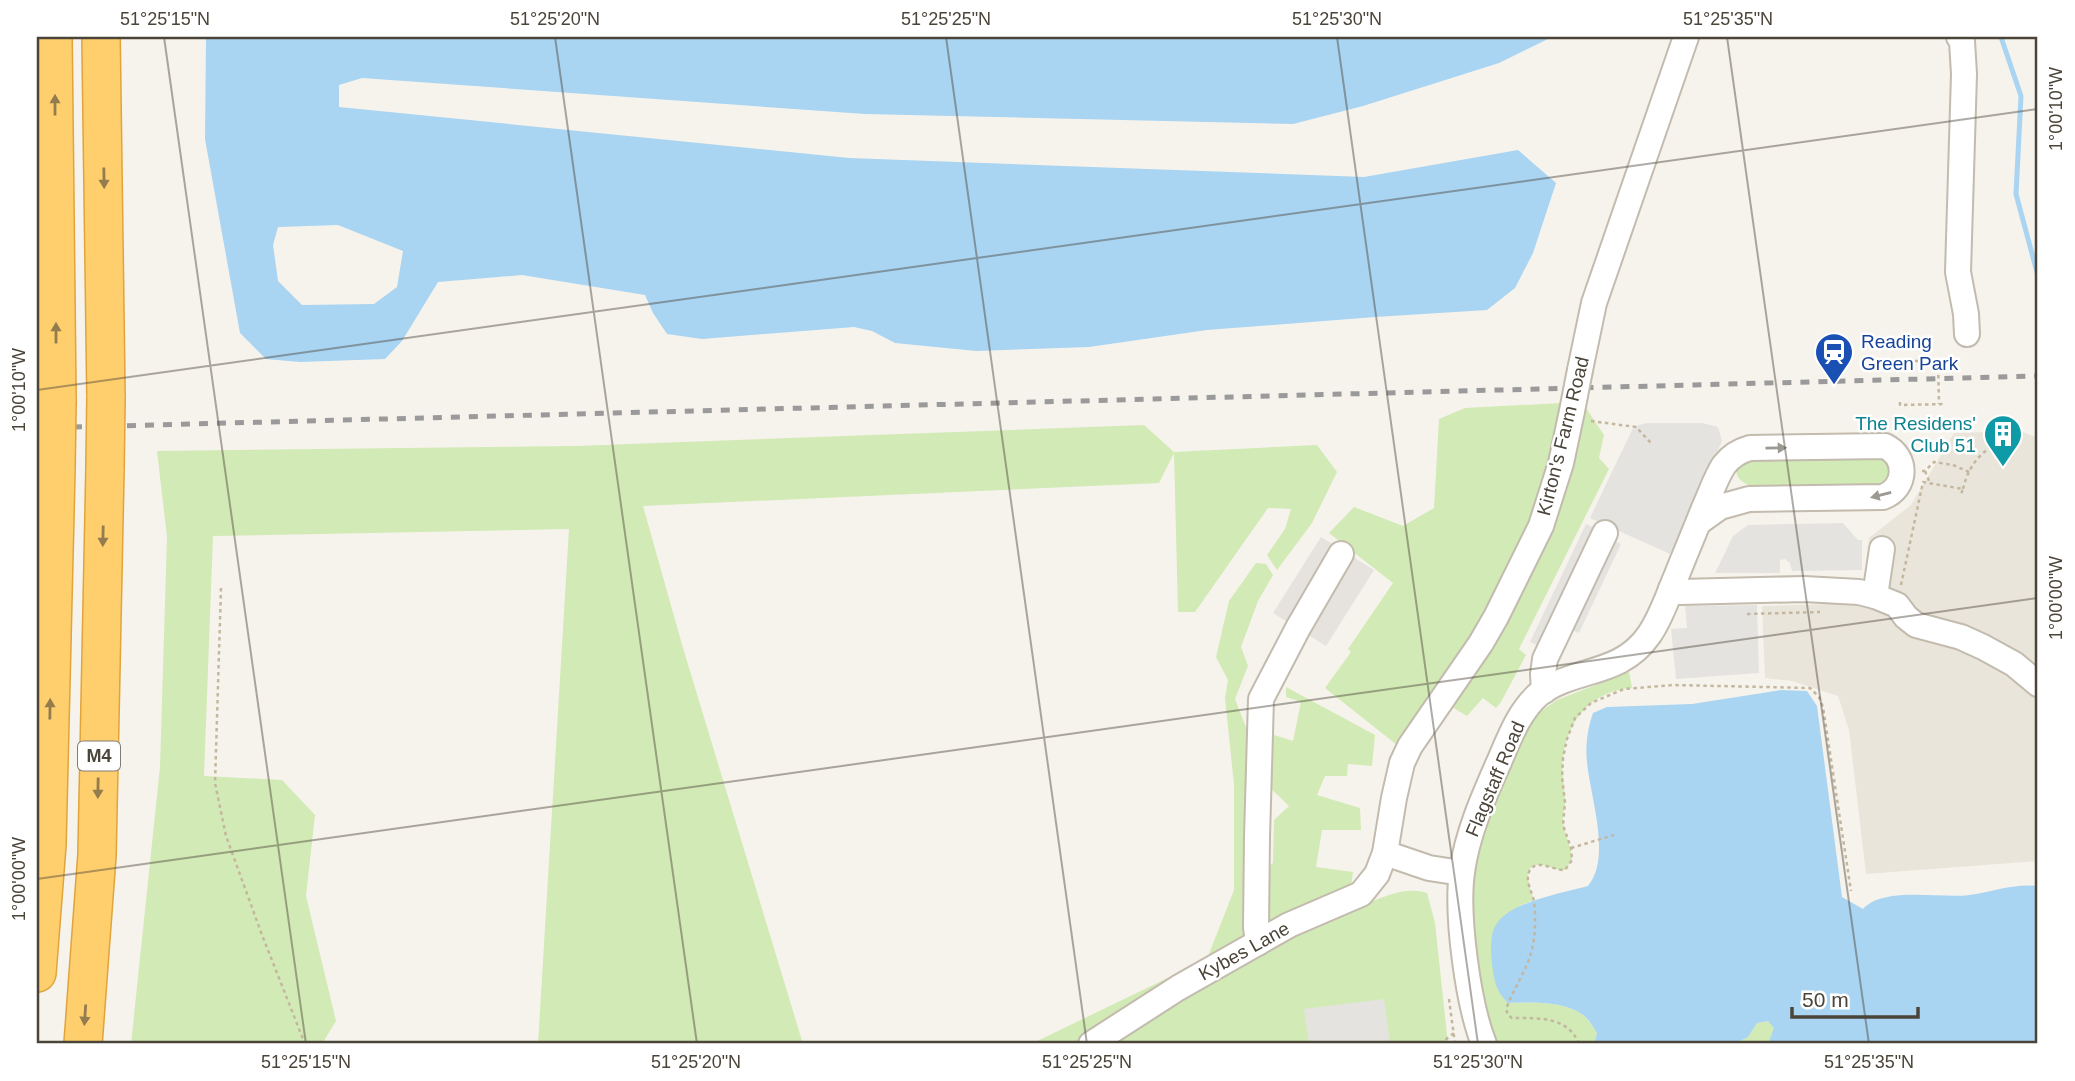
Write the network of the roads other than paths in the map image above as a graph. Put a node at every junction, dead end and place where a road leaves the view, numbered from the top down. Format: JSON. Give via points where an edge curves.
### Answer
{"nodes":[{"id":1,"x":53,"y":37,"type":"edge"},
{"id":2,"x":101,"y":37,"type":"edge"},
{"id":3,"x":1686,"y":37,"type":"edge"},
{"id":4,"x":1959,"y":37,"type":"edge"},
{"id":5,"x":1967,"y":334,"type":"dead end"},
{"id":6,"x":1723,"y":467,"type":"junction"},
{"id":7,"x":1749,"y":499,"type":"junction"},
{"id":8,"x":1699,"y":522,"type":"junction"},
{"id":9,"x":1605,"y":533,"type":"dead end"},
{"id":10,"x":1882,"y":549,"type":"dead end"},
{"id":11,"x":1341,"y":554,"type":"dead end"},
{"id":12,"x":1671,"y":589,"type":"junction"},
{"id":13,"x":1886,"y":601,"type":"junction"},
{"id":14,"x":2038,"y":684,"type":"edge"},
{"id":15,"x":1544,"y":691,"type":"junction"},
{"id":16,"x":1385,"y":853,"type":"junction"},
{"id":17,"x":1461,"y":873,"type":"junction"},
{"id":18,"x":1258,"y":943,"type":"junction"},
{"id":19,"x":37,"y":973,"type":"edge"},
{"id":20,"x":83,"y":1044,"type":"edge"},
{"id":21,"x":1091,"y":1044,"type":"edge"},
{"id":22,"x":1484,"y":1044,"type":"edge"}],
"edges":[{"from":19,"to":1,"type":"highway","number":"M4","one_way":true,"bridge":true,"via":[[47,844],[56,468]]},
{"from":2,"to":20,"type":"highway","number":"M4","one_way":true,"bridge":true,"via":[[105,468],[97,855]]},
{"from":3,"to":16,"type":"street","name":"Kirton's Farm Road","bridge":true,"via":[[1594,303],[1561,463],[1541,526],[1481,643],[1410,746],[1402,763]]},
{"from":4,"to":5,"type":"street","via":[[1964,74],[1958,272]]},
{"from":6,"to":7,"type":"street","via":[[1732,486]]},
{"from":6,"to":7,"type":"street","one_way":true,"via":[[1750,448],[1885,446],[1895,452],[1901,469],[1897,489],[1882,496]]},
{"from":6,"to":8,"type":"street","name":"Flagstaff Road"},
{"from":7,"to":8,"type":"street","via":[[1720,507]]},
{"from":8,"to":12,"type":"street","name":"Flagstaff Road"},
{"from":9,"to":15,"type":"street","via":[[1545,659]]},
{"from":10,"to":13,"type":"street"},
{"from":11,"to":18,"type":"street","via":[[1261,699]]},
{"from":12,"to":13,"type":"street","via":[[1859,592]]},
{"from":12,"to":15,"type":"street","name":"Flagstaff Road","via":[[1649,635],[1628,656]]},
{"from":13,"to":14,"type":"street","via":[[1916,625],[1983,647]]},
{"from":15,"to":17,"type":"street","name":"Flagstaff Road","via":[[1517,722],[1488,787]]},
{"from":16,"to":17,"type":"street"},
{"from":16,"to":18,"type":"street","name":"Kybes Lane","via":[[1362,894]]},
{"from":17,"to":22,"type":"street","name":"Flagstaff Road","via":[[1467,969]]},
{"from":18,"to":21,"type":"street","name":"Kybes Lane"}]}
